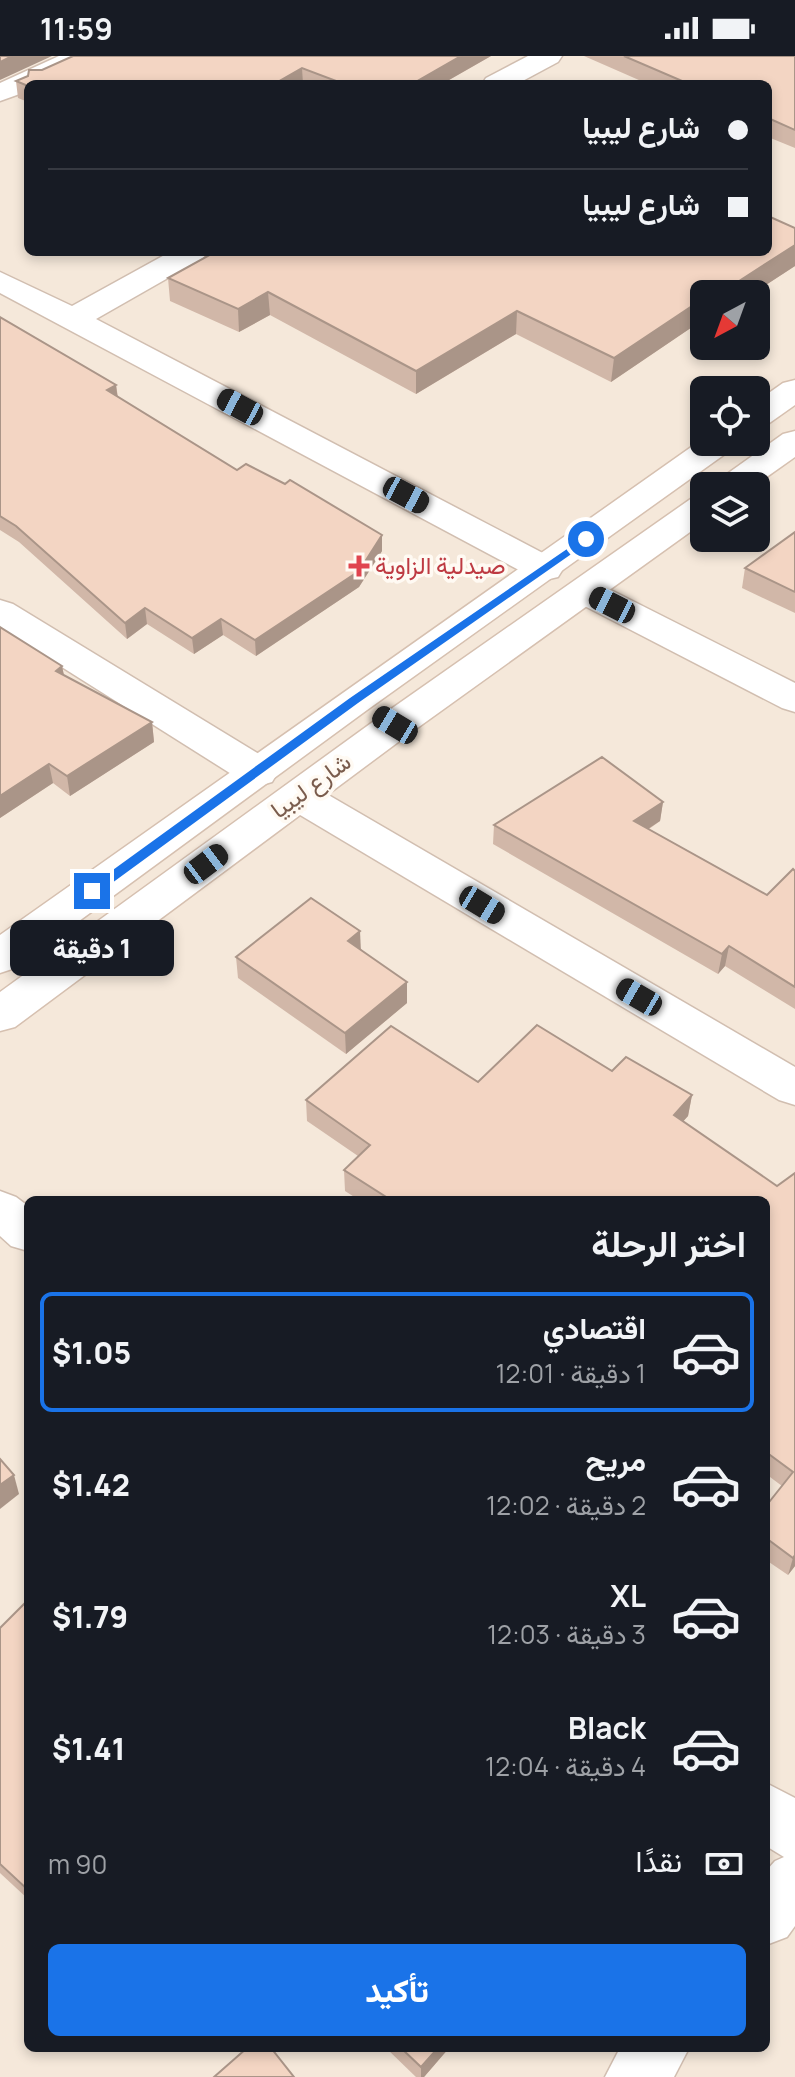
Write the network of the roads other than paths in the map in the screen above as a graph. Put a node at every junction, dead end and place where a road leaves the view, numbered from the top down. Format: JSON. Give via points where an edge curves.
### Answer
{"nodes":[{"id":1,"x":17,"y":56,"type":"edge"},
{"id":2,"x":82,"y":56,"type":"edge"},
{"id":3,"x":548,"y":56,"type":"edge"},
{"id":4,"x":49,"y":71,"type":"junction"},
{"id":5,"x":502,"y":72,"type":"edge"},
{"id":6,"x":29,"y":80,"type":"edge"},
{"id":7,"x":68,"y":80,"type":"edge"},
{"id":8,"x":24,"y":82,"type":"edge"},
{"id":9,"x":0,"y":93,"type":"edge"},
{"id":10,"x":185,"y":256,"type":"edge"},
{"id":11,"x":0,"y":281,"type":"edge"},
{"id":12,"x":74,"y":318,"type":"junction"},
{"id":13,"x":795,"y":390,"type":"edge"},
{"id":14,"x":770,"y":407,"type":"edge"},
{"id":15,"x":795,"y":441,"type":"edge"},
{"id":16,"x":701,"y":456,"type":"edge"},
{"id":17,"x":752,"y":472,"type":"edge"},
{"id":18,"x":690,"y":516,"type":"edge"},
{"id":19,"x":545,"y":569,"type":"junction"},
{"id":20,"x":586,"y":592,"type":"junction"},
{"id":21,"x":0,"y":612,"type":"edge"},
{"id":22,"x":795,"y":699,"type":"edge"},
{"id":23,"x":354,"y":701,"type":"junction"},
{"id":24,"x":395,"y":725,"type":"junction"},
{"id":25,"x":258,"y":772,"type":"junction"},
{"id":26,"x":299,"y":796,"type":"junction"},
{"id":27,"x":0,"y":957,"type":"edge"},
{"id":28,"x":0,"y":1015,"type":"edge"},
{"id":29,"x":795,"y":1088,"type":"edge"},
{"id":30,"x":0,"y":1210,"type":"edge"},
{"id":31,"x":24,"y":1229,"type":"edge"},
{"id":32,"x":770,"y":1814,"type":"edge"},
{"id":33,"x":795,"y":1833,"type":"edge"},
{"id":34,"x":795,"y":1881,"type":"edge"},
{"id":35,"x":770,"y":1911,"type":"edge"},
{"id":36,"x":656,"y":2052,"type":"edge"},
{"id":37,"x":635,"y":2077,"type":"edge"}],
"edges":[{"from":1,"to":4,"type":"street"},
{"from":2,"to":4,"type":"street"},
{"from":3,"to":5,"type":"street"},
{"from":4,"to":6,"type":"street"},
{"from":4,"to":7,"type":"street"},
{"from":8,"to":9,"type":"street"},
{"from":10,"to":12,"type":"street"},
{"from":11,"to":12,"type":"street"},
{"from":12,"to":19,"type":"street"},
{"from":13,"to":14,"type":"street"},
{"from":15,"to":17,"type":"street"},
{"from":16,"to":19,"type":"street","name":"شارع ليبيا"},
{"from":18,"to":20,"type":"street","name":"شارع ليبيا"},
{"from":19,"to":23,"type":"street","name":"شارع ليبيا"},
{"from":20,"to":22,"type":"street"},
{"from":20,"to":24,"type":"street","name":"شارع ليبيا"},
{"from":21,"to":25,"type":"street"},
{"from":23,"to":24,"type":"street"},
{"from":23,"to":25,"type":"street","name":"شارع ليبيا"},
{"from":24,"to":26,"type":"street","name":"شارع ليبيا"},
{"from":25,"to":27,"type":"street","name":"شارع ليبيا"},
{"from":26,"to":28,"type":"street","name":"شارع ليبيا"},
{"from":26,"to":29,"type":"street"},
{"from":30,"to":31,"type":"street"},
{"from":32,"to":33,"type":"street"},
{"from":34,"to":35,"type":"street"},
{"from":36,"to":37,"type":"street"}]}
